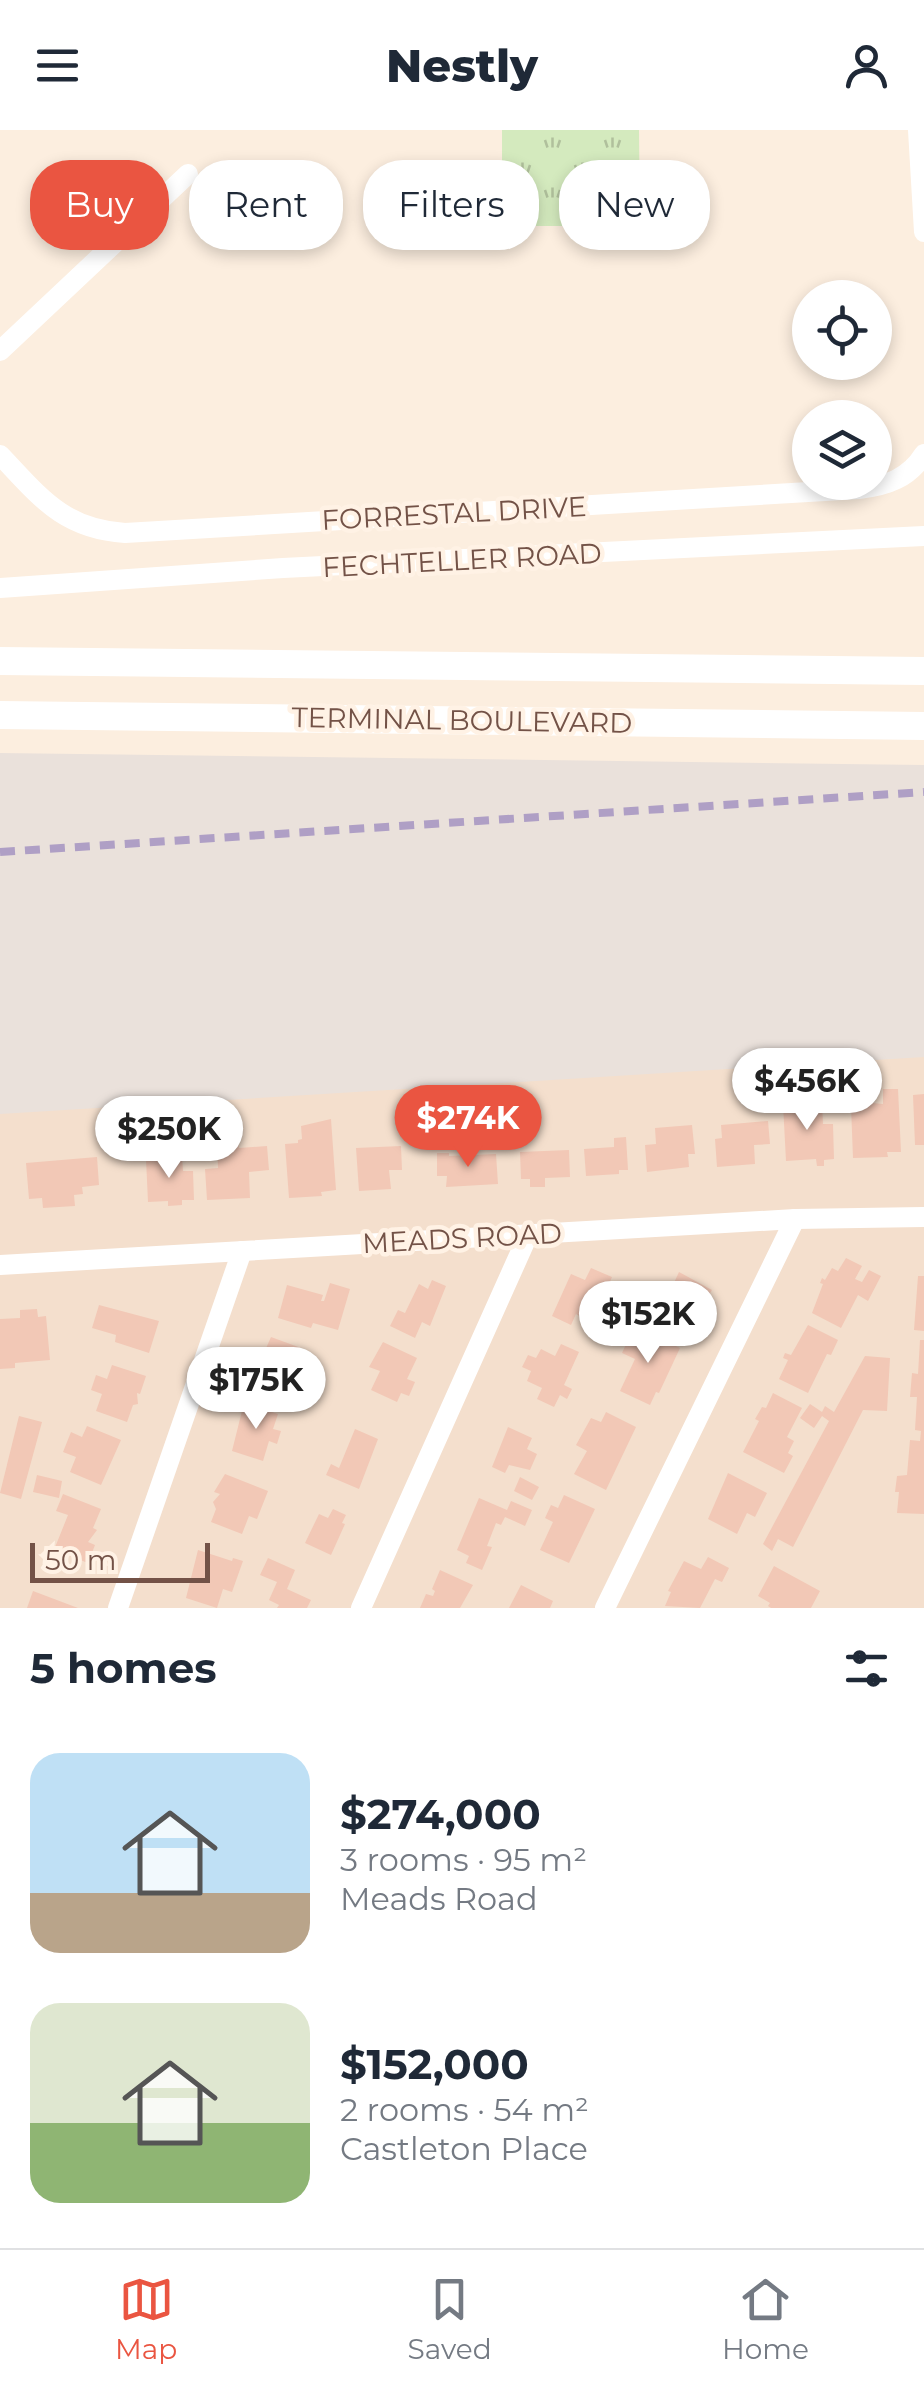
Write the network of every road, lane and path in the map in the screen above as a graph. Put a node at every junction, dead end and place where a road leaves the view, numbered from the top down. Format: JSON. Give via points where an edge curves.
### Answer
{"nodes":[{"id":1,"x":918,"y":130,"type":"edge"},
{"id":2,"x":188,"y":174,"type":"dead end"},
{"id":3,"x":924,"y":232,"type":"edge"},
{"id":4,"x":0,"y":351,"type":"edge"},
{"id":5,"x":0,"y":454,"type":"edge"},
{"id":6,"x":924,"y":454,"type":"edge"},
{"id":7,"x":924,"y":536,"type":"edge"},
{"id":8,"x":0,"y":588,"type":"edge"},
{"id":9,"x":0,"y":660,"type":"edge"},
{"id":10,"x":924,"y":671,"type":"edge"},
{"id":11,"x":0,"y":716,"type":"edge"},
{"id":12,"x":924,"y":726,"type":"edge"},
{"id":13,"x":924,"y":1217,"type":"edge"},
{"id":14,"x":795,"y":1219,"type":"junction"},
{"id":15,"x":529,"y":1234,"type":"junction"},
{"id":16,"x":242,"y":1250,"type":"junction"},
{"id":17,"x":0,"y":1265,"type":"edge"},
{"id":18,"x":118,"y":1608,"type":"edge"},
{"id":19,"x":361,"y":1608,"type":"edge"},
{"id":20,"x":604,"y":1608,"type":"edge"}],
"edges":[{"from":1,"to":3,"type":"street"},
{"from":2,"to":4,"type":"street"},
{"from":5,"to":6,"type":"street","name":"FORRESTAL DRIVE","via":[[57,512],[78,524],[125,533],[859,489],[893,482]]},
{"from":7,"to":8,"type":"street","name":"FECHTELLER ROAD"},
{"from":9,"to":10,"type":"main road","name":"TERMINAL BOULEVARD"},
{"from":11,"to":12,"type":"main road","name":"TERMINAL BOULEVARD"},
{"from":13,"to":14,"type":"street","name":"MEADS ROAD"},
{"from":14,"to":15,"type":"street","name":"MEADS ROAD"},
{"from":14,"to":20,"type":"street"},
{"from":15,"to":16,"type":"street","name":"MEADS ROAD"},
{"from":15,"to":19,"type":"street"},
{"from":16,"to":17,"type":"street","name":"MEADS ROAD"},
{"from":16,"to":18,"type":"street"}]}
